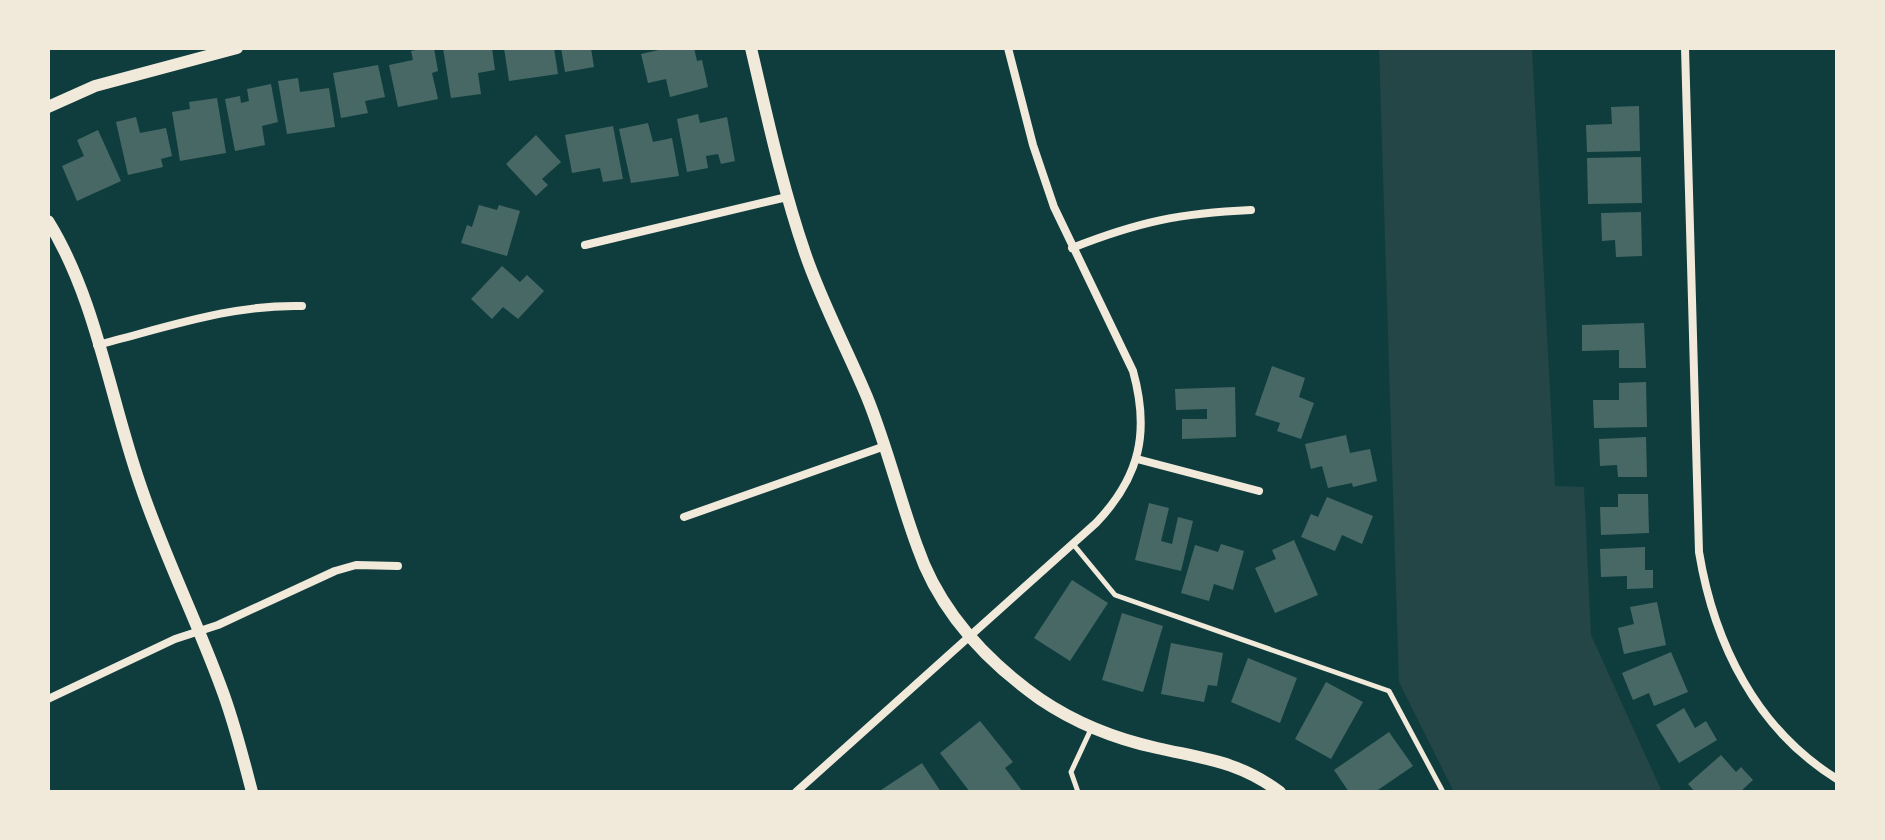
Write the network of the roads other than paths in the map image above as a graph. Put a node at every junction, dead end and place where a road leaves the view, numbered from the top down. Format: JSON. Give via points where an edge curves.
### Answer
{"nodes":[{"id":1,"x":237,"y":48,"type":"edge"},
{"id":2,"x":751,"y":48,"type":"edge"},
{"id":3,"x":1008,"y":48,"type":"edge"},
{"id":4,"x":1685,"y":48,"type":"edge"},
{"id":5,"x":48,"y":107,"type":"edge"},
{"id":6,"x":787,"y":197,"type":"junction"},
{"id":7,"x":1251,"y":210,"type":"dead end"},
{"id":8,"x":48,"y":221,"type":"edge"},
{"id":9,"x":585,"y":245,"type":"dead end"},
{"id":10,"x":1072,"y":248,"type":"junction"},
{"id":11,"x":302,"y":306,"type":"dead end"},
{"id":12,"x":97,"y":345,"type":"junction"},
{"id":13,"x":885,"y":446,"type":"junction"},
{"id":14,"x":1137,"y":459,"type":"junction"},
{"id":15,"x":1259,"y":491,"type":"dead end"},
{"id":16,"x":684,"y":517,"type":"dead end"},
{"id":17,"x":1073,"y":544,"type":"junction"},
{"id":18,"x":398,"y":566,"type":"dead end"},
{"id":19,"x":198,"y":632,"type":"junction"},
{"id":20,"x":969,"y":637,"type":"junction"},
{"id":21,"x":48,"y":699,"type":"edge"},
{"id":22,"x":1092,"y":727,"type":"junction"},
{"id":23,"x":1837,"y":779,"type":"edge"},
{"id":24,"x":252,"y":792,"type":"edge"},
{"id":25,"x":796,"y":792,"type":"edge"},
{"id":26,"x":1078,"y":792,"type":"edge"},
{"id":27,"x":1280,"y":792,"type":"edge"},
{"id":28,"x":1443,"y":792,"type":"edge"}],
"edges":[{"from":1,"to":5,"type":"street","via":[[110,81]]},
{"from":2,"to":6,"type":"street"},
{"from":3,"to":10,"type":"street","via":[[1033,145]]},
{"from":4,"to":23,"type":"street","via":[[1699,552],[1705,588],[1725,647],[1748,691],[1800,751]]},
{"from":6,"to":9,"type":"street"},
{"from":6,"to":13,"type":"street","via":[[821,297]]},
{"from":7,"to":10,"type":"street","via":[[1160,218]]},
{"from":8,"to":12,"type":"street","via":[[81,284]]},
{"from":10,"to":14,"type":"street","via":[[1133,371],[1141,399]]},
{"from":11,"to":12,"type":"street","via":[[241,309]]},
{"from":12,"to":19,"type":"street","via":[[152,519]]},
{"from":13,"to":16,"type":"street"},
{"from":13,"to":20,"type":"street","via":[[917,548],[946,607]]},
{"from":14,"to":15,"type":"street"},
{"from":14,"to":17,"type":"street","via":[[1113,505]]},
{"from":17,"to":20,"type":"street"},
{"from":17,"to":28,"type":"lane","via":[[1115,595],[1389,691]]},
{"from":18,"to":19,"type":"street","via":[[356,565],[335,571]]},
{"from":19,"to":21,"type":"street"},
{"from":19,"to":24,"type":"street","via":[[221,686]]},
{"from":20,"to":22,"type":"street","via":[[1043,701]]},
{"from":20,"to":25,"type":"street"},
{"from":22,"to":26,"type":"lane","via":[[1071,772]]},
{"from":22,"to":27,"type":"street","via":[[1239,767]]}]}
